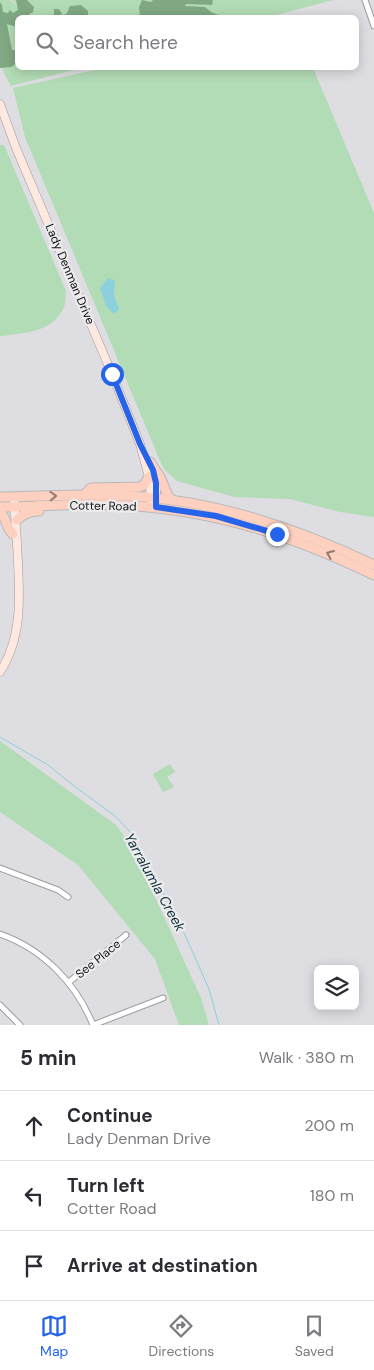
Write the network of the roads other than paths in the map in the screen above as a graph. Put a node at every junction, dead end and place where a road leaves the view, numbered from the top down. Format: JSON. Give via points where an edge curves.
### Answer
{"nodes":[{"id":1,"x":365,"y":0,"type":"edge"},
{"id":2,"x":374,"y":26,"type":"edge"},
{"id":3,"x":0,"y":104,"type":"edge"},
{"id":4,"x":140,"y":444,"type":"junction"},
{"id":5,"x":150,"y":462,"type":"junction"},
{"id":6,"x":149,"y":477,"type":"junction"},
{"id":7,"x":84,"y":495,"type":"junction"},
{"id":8,"x":172,"y":500,"type":"junction"},
{"id":9,"x":10,"y":501,"type":"edge"},
{"id":10,"x":154,"y":502,"type":"junction"},
{"id":11,"x":86,"y":504,"type":"junction"},
{"id":12,"x":0,"y":507,"type":"edge"},
{"id":13,"x":0,"y":512,"type":"edge"},
{"id":14,"x":16,"y":520,"type":"junction"},
{"id":15,"x":15,"y":538,"type":"junction"},
{"id":16,"x":374,"y":565,"type":"edge"},
{"id":17,"x":374,"y":575,"type":"edge"},
{"id":18,"x":0,"y":672,"type":"edge"},
{"id":19,"x":0,"y":868,"type":"edge"},
{"id":20,"x":68,"y":897,"type":"dead end"},
{"id":21,"x":0,"y":934,"type":"edge"},
{"id":22,"x":126,"y":936,"type":"dead end"},
{"id":23,"x":69,"y":982,"type":"junction"},
{"id":24,"x":164,"y":998,"type":"dead end"},
{"id":25,"x":0,"y":1005,"type":"edge"},
{"id":26,"x":20,"y":1025,"type":"edge"},
{"id":27,"x":93,"y":1025,"type":"edge"}],
"edges":[{"from":1,"to":2,"type":"street"},
{"from":3,"to":4,"type":"street","name":"Lady Denman Drive"},
{"from":4,"to":5,"type":"street","name":"Lady Denman Drive"},
{"from":4,"to":6,"type":"street","name":"Lady Denman Drive"},
{"from":5,"to":8,"type":"main road"},
{"from":5,"to":10,"type":"street","name":"Lady Denman Drive","via":[[156,483]]},
{"from":6,"to":7,"type":"main road","via":[[140,487],[91,488]]},
{"from":6,"to":10,"type":"street","name":"Lady Denman Drive"},
{"from":9,"to":7,"type":"main road","name":"Cotter Road","one_way":true},
{"from":7,"to":10,"type":"main road","name":"Cotter Road"},
{"from":8,"to":10,"type":"main road","name":"Cotter Road"},
{"from":8,"to":16,"type":"main road","name":"Cotter Road","via":[[270,522],[325,542]]},
{"from":9,"to":11,"type":"main road","name":"Cotter Road"},
{"from":9,"to":12,"type":"main road","name":"Cotter Road"},
{"from":9,"to":14,"type":"street"},
{"from":9,"to":15,"type":"street"},
{"from":10,"to":11,"type":"main road","name":"Cotter Road"},
{"from":17,"to":10,"type":"main road","name":"Cotter Road","one_way":true,"via":[[316,548],[253,526]]},
{"from":11,"to":14,"type":"main road","via":[[75,510],[31,512]]},
{"from":13,"to":15,"type":"main road"},
{"from":14,"to":15,"type":"street"},
{"from":15,"to":18,"type":"street","via":[[19,590],[16,633]]},
{"from":19,"to":20,"type":"street","via":[[58,890]]},
{"from":21,"to":23,"type":"street","via":[[30,949]]},
{"from":22,"to":23,"type":"street","name":"See Place"},
{"from":23,"to":27,"type":"street"},
{"from":24,"to":27,"type":"street"},
{"from":25,"to":26,"type":"street"}]}
